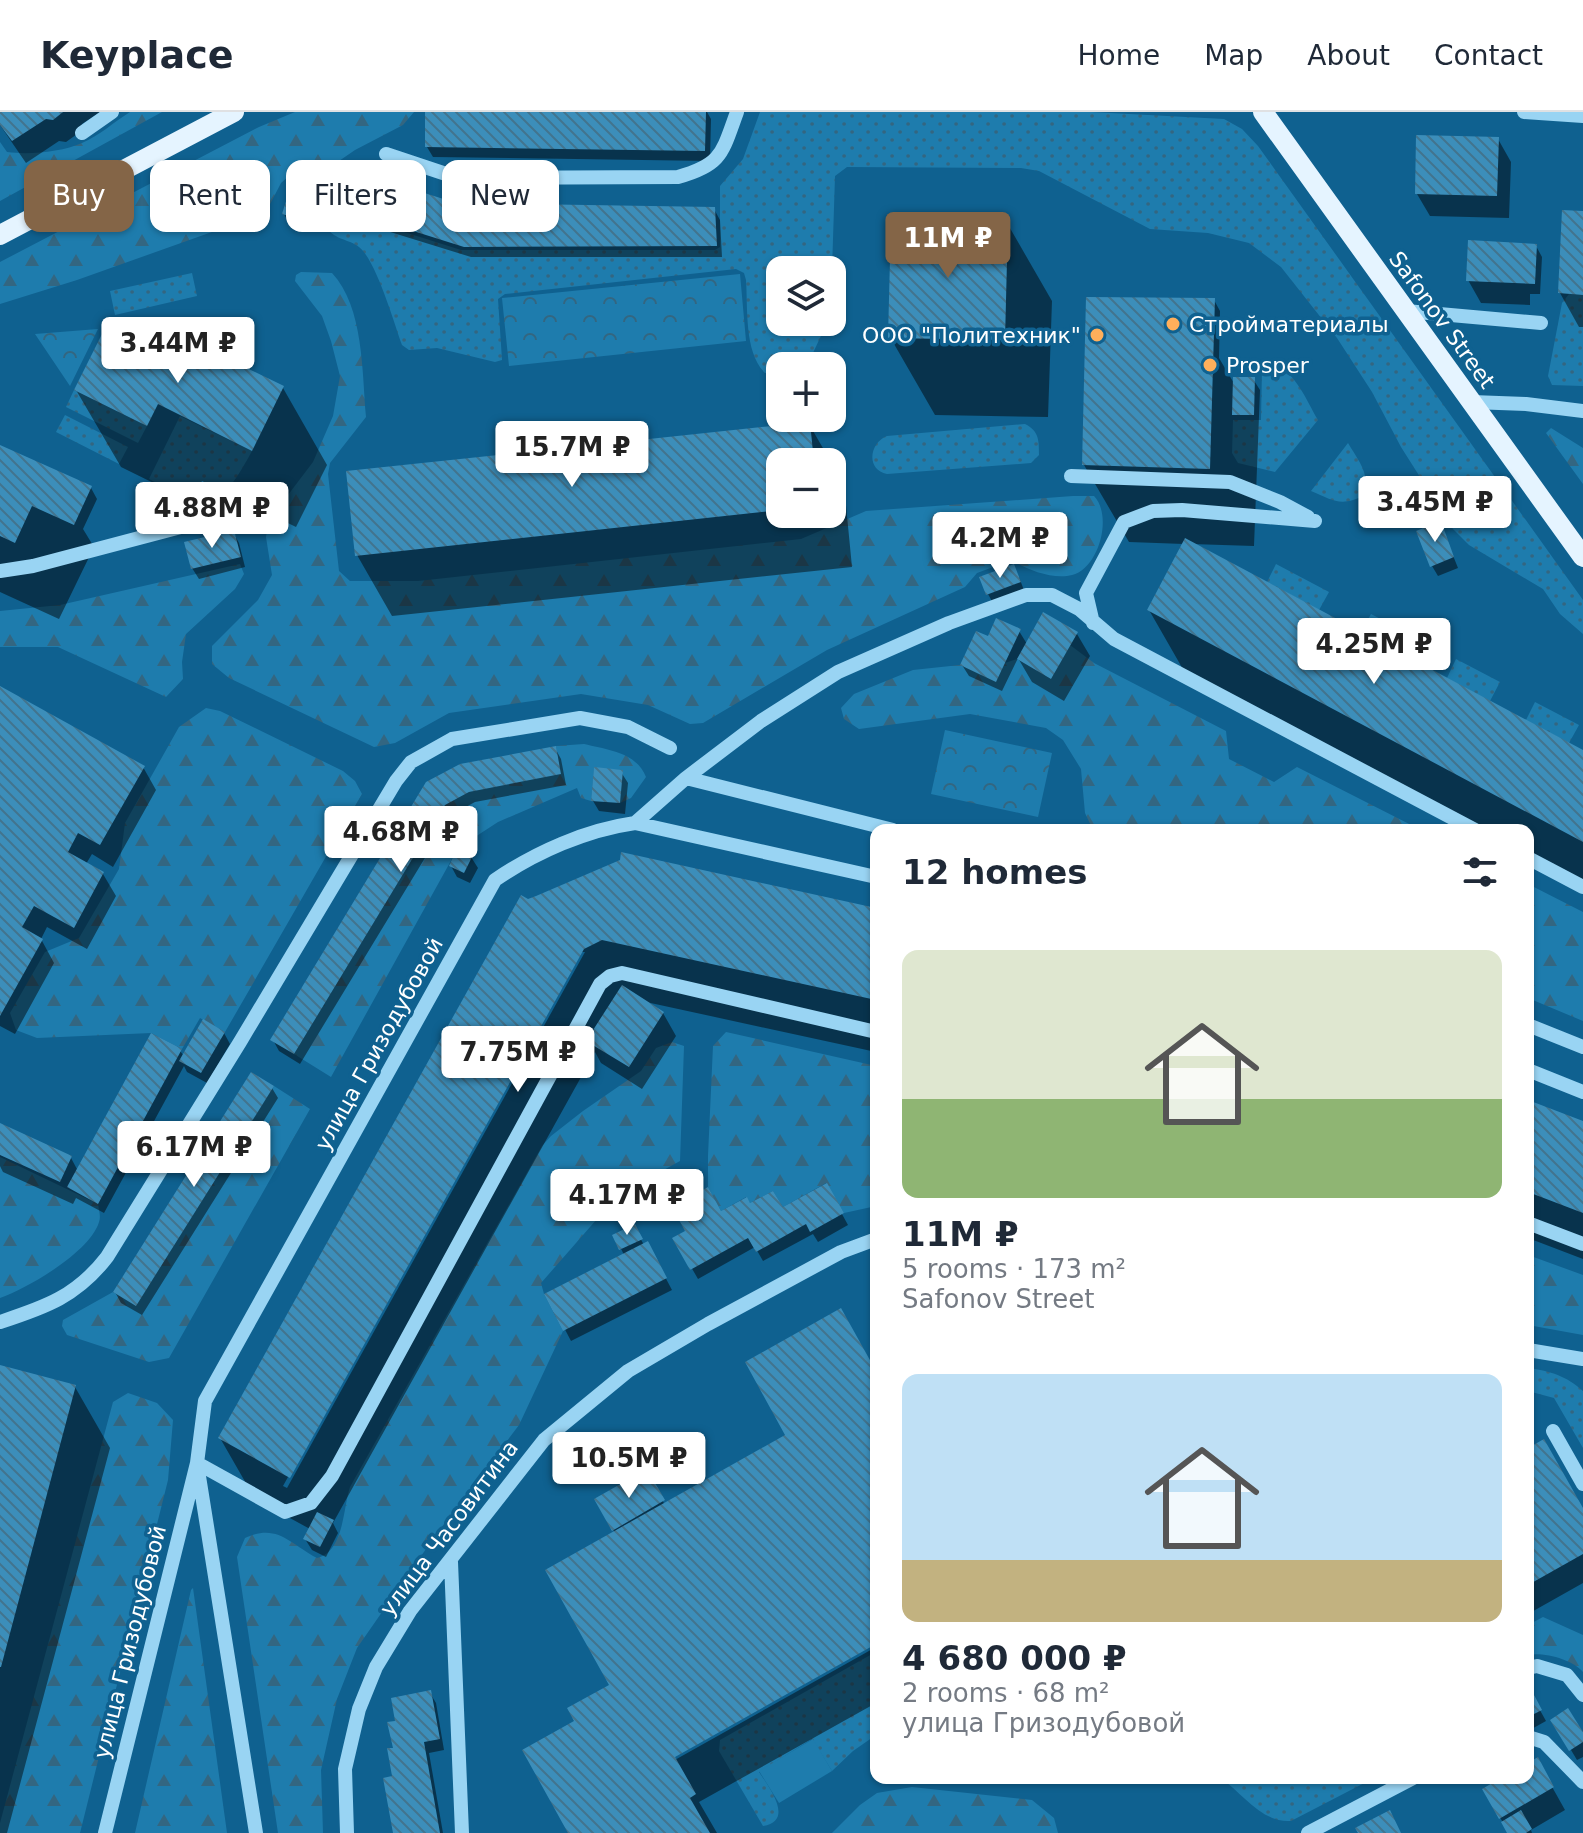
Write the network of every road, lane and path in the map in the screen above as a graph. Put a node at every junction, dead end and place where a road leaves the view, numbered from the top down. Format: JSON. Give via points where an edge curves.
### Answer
{"nodes":[{"id":1,"x":112,"y":112,"type":"edge"},
{"id":2,"x":234,"y":112,"type":"edge"},
{"id":3,"x":737,"y":112,"type":"edge"},
{"id":4,"x":1263,"y":112,"type":"edge"},
{"id":5,"x":1524,"y":112,"type":"edge"},
{"id":6,"x":1550,"y":113,"type":"edge"},
{"id":7,"x":1583,"y":116,"type":"edge"},
{"id":8,"x":82,"y":133,"type":"dead end"},
{"id":9,"x":386,"y":154,"type":"dead end"},
{"id":10,"x":0,"y":235,"type":"edge"},
{"id":11,"x":1406,"y":311,"type":"junction"},
{"id":12,"x":1541,"y":323,"type":"dead end"},
{"id":13,"x":1472,"y":402,"type":"junction"},
{"id":14,"x":1583,"y":411,"type":"edge"},
{"id":15,"x":1071,"y":476,"type":"dead end"},
{"id":16,"x":211,"y":519,"type":"dead end"},
{"id":17,"x":1583,"y":557,"type":"edge"},
{"id":18,"x":0,"y":571,"type":"edge"},
{"id":19,"x":1093,"y":623,"type":"junction"},
{"id":20,"x":670,"y":748,"type":"dead end"},
{"id":21,"x":686,"y":778,"type":"junction"},
{"id":22,"x":635,"y":823,"type":"junction"},
{"id":23,"x":870,"y":824,"type":"edge"},
{"id":24,"x":1464,"y":824,"type":"edge"},
{"id":25,"x":1534,"y":861,"type":"edge"},
{"id":26,"x":870,"y":876,"type":"edge"},
{"id":27,"x":1583,"y":887,"type":"edge"},
{"id":28,"x":1534,"y":1027,"type":"edge"},
{"id":29,"x":870,"y":1031,"type":"edge"},
{"id":30,"x":1583,"y":1047,"type":"edge"},
{"id":31,"x":1534,"y":1072,"type":"edge"},
{"id":32,"x":1583,"y":1092,"type":"edge"},
{"id":33,"x":1534,"y":1225,"type":"edge"},
{"id":34,"x":870,"y":1241,"type":"edge"},
{"id":35,"x":1583,"y":1244,"type":"edge"},
{"id":36,"x":0,"y":1322,"type":"edge"},
{"id":37,"x":1534,"y":1351,"type":"edge"},
{"id":38,"x":1580,"y":1361,"type":"edge"},
{"id":39,"x":1553,"y":1431,"type":"dead end"},
{"id":40,"x":197,"y":1463,"type":"junction"},
{"id":41,"x":1583,"y":1484,"type":"edge"},
{"id":42,"x":451,"y":1562,"type":"junction"},
{"id":43,"x":1534,"y":1667,"type":"edge"},
{"id":44,"x":1583,"y":1695,"type":"edge"},
{"id":45,"x":1534,"y":1739,"type":"edge"},
{"id":46,"x":1583,"y":1782,"type":"edge"},
{"id":47,"x":1402,"y":1784,"type":"edge"},
{"id":48,"x":105,"y":1833,"type":"edge"},
{"id":49,"x":256,"y":1833,"type":"edge"},
{"id":50,"x":347,"y":1833,"type":"edge"},
{"id":51,"x":462,"y":1833,"type":"edge"},
{"id":52,"x":1308,"y":1833,"type":"edge"}],
"edges":[{"from":1,"to":8,"type":"street"},
{"from":2,"to":10,"type":"main road"},
{"from":3,"to":9,"type":"street","via":[[722,153],[703,170],[678,177],[458,178]]},
{"from":4,"to":11,"type":"main road","name":"Safonov Street"},
{"from":5,"to":6,"type":"street"},
{"from":6,"to":7,"type":"street"},
{"from":11,"to":12,"type":"street"},
{"from":11,"to":13,"type":"main road","name":"Safonov Street"},
{"from":13,"to":14,"type":"street"},
{"from":13,"to":17,"type":"main road","name":"Safonov Street"},
{"from":15,"to":19,"type":"street","via":[[1230,482],[1315,521],[1182,510],[1153,511],[1124,522],[1086,593]]},
{"from":16,"to":18,"type":"street"},
{"from":19,"to":21,"type":"street","via":[[1052,595],[1026,595],[949,623],[838,672]]},
{"from":19,"to":24,"type":"street"},
{"from":20,"to":36,"type":"street","via":[[628,727],[580,718],[452,739],[411,762],[107,1257],[91,1278],[58,1300]]},
{"from":21,"to":22,"type":"street"},
{"from":21,"to":23,"type":"street"},
{"from":22,"to":26,"type":"street","name":"улица Гризодубовой"},
{"from":22,"to":40,"type":"street","name":"улица Гризодубовой","via":[[604,827],[520,863],[495,880],[205,1401]]},
{"from":25,"to":27,"type":"street"},
{"from":28,"to":30,"type":"street"},
{"from":29,"to":40,"type":"street","via":[[622,973],[610,976],[592,998],[332,1476],[311,1503],[285,1512]]},
{"from":31,"to":32,"type":"street"},
{"from":33,"to":35,"type":"street"},
{"from":34,"to":42,"type":"street","name":"улица Часовитина","via":[[841,1252],[628,1371],[544,1440]]},
{"from":37,"to":38,"type":"street"},
{"from":39,"to":41,"type":"street"},
{"from":40,"to":48,"type":"street","name":"улица Гризодубовой"},
{"from":40,"to":49,"type":"street"},
{"from":42,"to":50,"type":"street","name":"улица Часовитина","via":[[410,1611],[376,1667],[359,1709],[345,1769]]},
{"from":42,"to":51,"type":"street"},
{"from":43,"to":44,"type":"street","via":[[1567,1675]]},
{"from":45,"to":46,"type":"street","via":[[1544,1742]]},
{"from":47,"to":52,"type":"street"}]}
